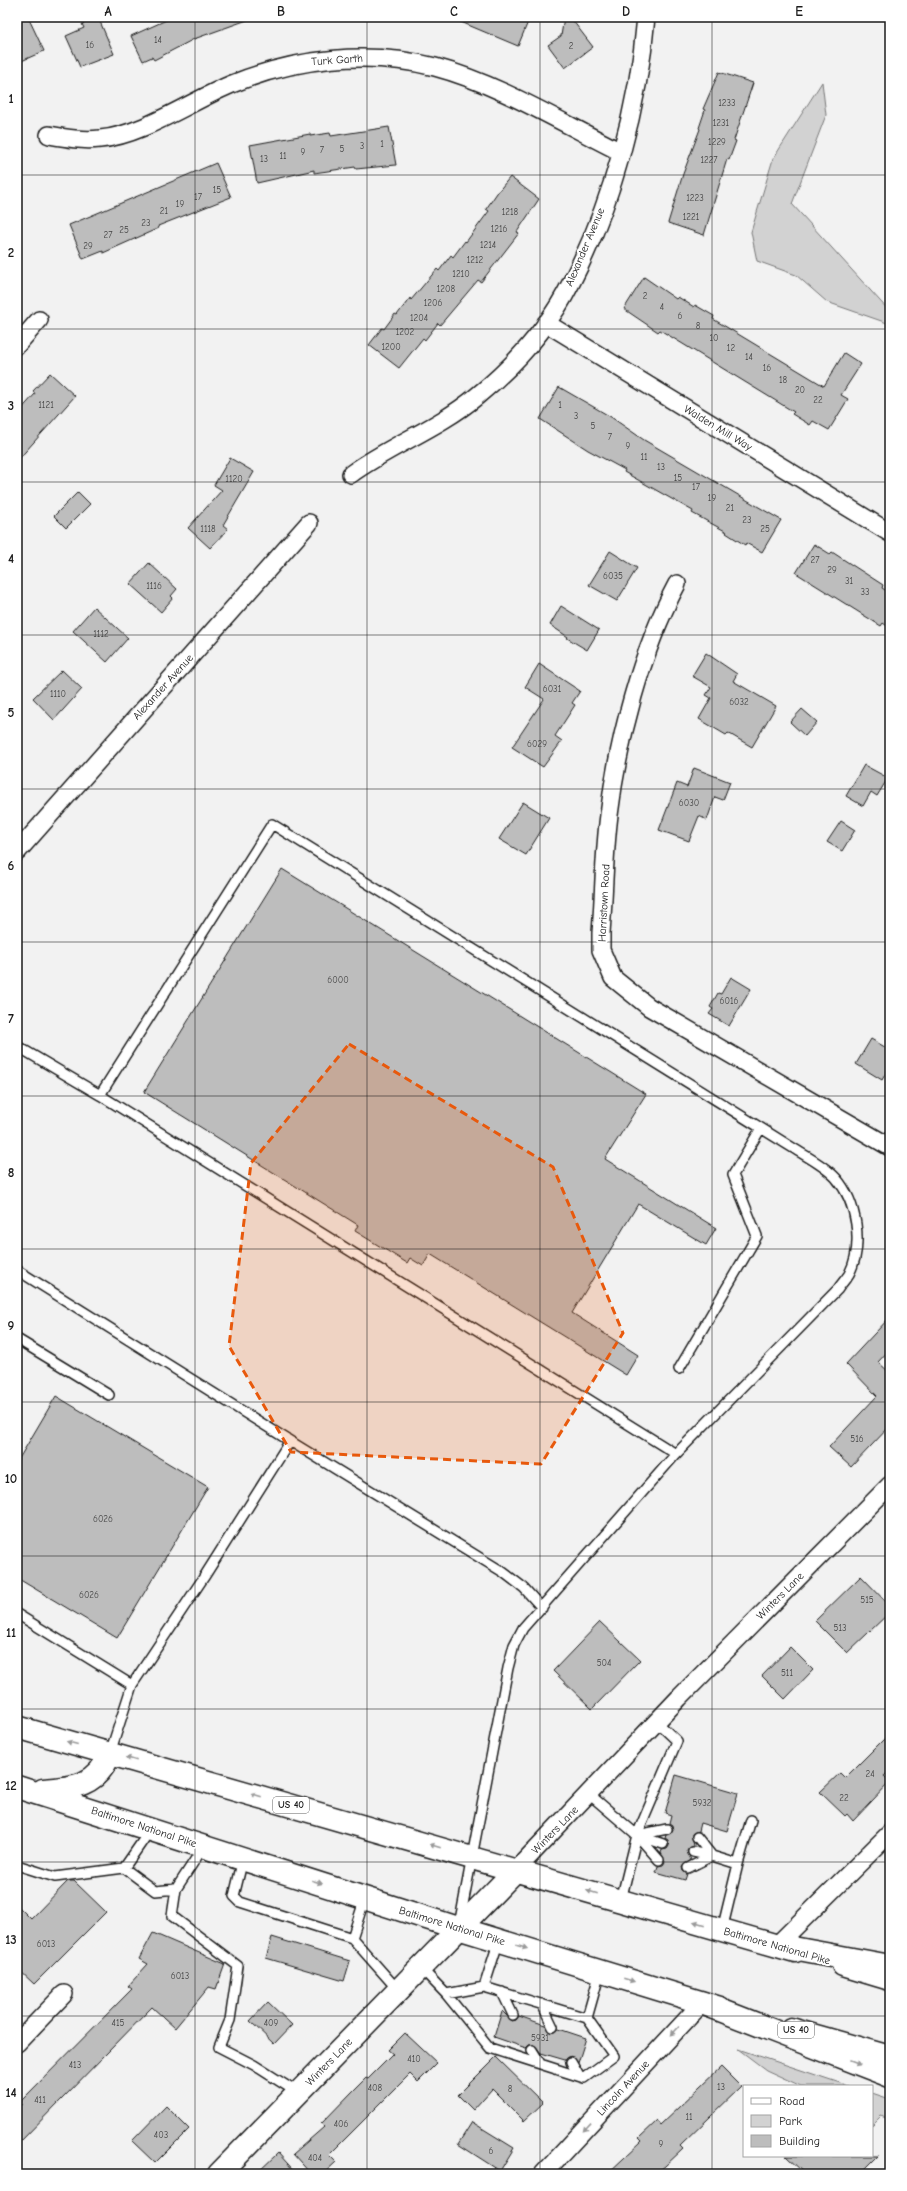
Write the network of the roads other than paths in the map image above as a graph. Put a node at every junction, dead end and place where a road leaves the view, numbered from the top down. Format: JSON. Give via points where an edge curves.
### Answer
{"nodes":[{"id":1,"x":646,"y":17,"type":"edge"},
{"id":2,"x":49,"y":135,"type":"dead end"},
{"id":3,"x":621,"y":152,"type":"junction"},
{"id":4,"x":40,"y":320,"type":"dead end"},
{"id":5,"x":546,"y":323,"type":"junction"},
{"id":6,"x":17,"y":345,"type":"edge"},
{"id":7,"x":351,"y":474,"type":"dead end"},
{"id":8,"x":309,"y":523,"type":"dead end"},
{"id":9,"x":890,"y":533,"type":"edge"},
{"id":10,"x":677,"y":584,"type":"dead end"},
{"id":11,"x":17,"y":852,"type":"edge"},
{"id":12,"x":17,"y":1046,"type":"edge"},
{"id":13,"x":100,"y":1095,"type":"junction"},
{"id":14,"x":761,"y":1128,"type":"junction"},
{"id":15,"x":890,"y":1147,"type":"edge"},
{"id":16,"x":17,"y":1270,"type":"edge"},
{"id":17,"x":17,"y":1339,"type":"edge"},
{"id":18,"x":679,"y":1369,"type":"dead end"},
{"id":19,"x":109,"y":1395,"type":"dead end"},
{"id":20,"x":290,"y":1441,"type":"junction"},
{"id":21,"x":676,"y":1454,"type":"junction"},
{"id":22,"x":890,"y":1484,"type":"edge"},
{"id":23,"x":542,"y":1608,"type":"junction"},
{"id":24,"x":17,"y":1614,"type":"edge"},
{"id":25,"x":132,"y":1685,"type":"junction"},
{"id":26,"x":657,"y":1722,"type":"junction"},
{"id":27,"x":17,"y":1727,"type":"edge"},
{"id":28,"x":110,"y":1753,"type":"junction"},
{"id":29,"x":25,"y":1789,"type":"edge"},
{"id":30,"x":589,"y":1794,"type":"junction"},
{"id":31,"x":751,"y":1820,"type":"dead end"},
{"id":32,"x":151,"y":1829,"type":"junction"},
{"id":33,"x":667,"y":1829,"type":"dead end"},
{"id":34,"x":890,"y":1833,"type":"edge"},
{"id":35,"x":637,"y":1835,"type":"junction"},
{"id":36,"x":697,"y":1837,"type":"dead end"},
{"id":37,"x":663,"y":1844,"type":"dead end"},
{"id":38,"x":204,"y":1846,"type":"junction"},
{"id":39,"x":693,"y":1852,"type":"dead end"},
{"id":40,"x":712,"y":1856,"type":"junction"},
{"id":41,"x":473,"y":1857,"type":"junction"},
{"id":42,"x":243,"y":1858,"type":"junction"},
{"id":43,"x":659,"y":1860,"type":"dead end"},
{"id":44,"x":738,"y":1864,"type":"junction"},
{"id":45,"x":17,"y":1865,"type":"edge"},
{"id":46,"x":124,"y":1868,"type":"junction"},
{"id":47,"x":688,"y":1868,"type":"dead end"},
{"id":48,"x":516,"y":1870,"type":"junction"},
{"id":49,"x":176,"y":1889,"type":"junction"},
{"id":50,"x":365,"y":1898,"type":"junction"},
{"id":51,"x":621,"y":1900,"type":"junction"},
{"id":52,"x":458,"y":1928,"type":"junction"},
{"id":53,"x":722,"y":1930,"type":"junction"},
{"id":54,"x":352,"y":1938,"type":"junction"},
{"id":55,"x":499,"y":1940,"type":"junction"},
{"id":56,"x":777,"y":1945,"type":"junction"},
{"id":57,"x":890,"y":1966,"type":"edge"},
{"id":58,"x":420,"y":1967,"type":"junction"},
{"id":59,"x":600,"y":1972,"type":"junction"},
{"id":60,"x":890,"y":1979,"type":"edge"},
{"id":61,"x":484,"y":1987,"type":"junction"},
{"id":62,"x":398,"y":1990,"type":"junction"},
{"id":63,"x":502,"y":1992,"type":"junction"},
{"id":64,"x":64,"y":1994,"type":"dead end"},
{"id":65,"x":446,"y":1994,"type":"junction"},
{"id":66,"x":702,"y":2002,"type":"junction"},
{"id":67,"x":542,"y":2004,"type":"junction"},
{"id":68,"x":513,"y":2015,"type":"dead end"},
{"id":69,"x":587,"y":2018,"type":"junction"},
{"id":70,"x":553,"y":2027,"type":"dead end"},
{"id":71,"x":17,"y":2043,"type":"edge"},
{"id":72,"x":532,"y":2050,"type":"dead end"},
{"id":73,"x":890,"y":2057,"type":"edge"},
{"id":74,"x":571,"y":2062,"type":"dead end"},
{"id":75,"x":540,"y":2063,"type":"junction"},
{"id":76,"x":579,"y":2076,"type":"junction"},
{"id":77,"x":890,"y":2076,"type":"edge"},
{"id":78,"x":298,"y":2093,"type":"junction"},
{"id":79,"x":219,"y":2174,"type":"edge"},
{"id":80,"x":544,"y":2174,"type":"edge"}],
"edges":[{"from":1,"to":3,"type":"street","name":"Alexander Avenue","via":[[643,58],[634,106]]},
{"from":2,"to":3,"type":"street","name":"Turk Garth","via":[[74,139],[102,139],[130,132],[232,84],[267,71],[314,61],[359,57],[407,62],[469,79]]},
{"from":3,"to":5,"type":"street","name":"Alexander Avenue","via":[[588,246],[571,284]]},
{"from":4,"to":6,"type":"street"},
{"from":5,"to":7,"type":"street","name":"Alexander Avenue","via":[[523,353],[476,398]]},
{"from":5,"to":9,"type":"street","name":"Walden Mill Way"},
{"from":8,"to":11,"type":"street","name":"Alexander Avenue"},
{"from":10,"to":15,"type":"street","name":"Harristown Road","via":[[660,620],[634,692],[616,763],[609,816],[601,933],[601,950],[605,962],[613,978],[649,1008]]},
{"from":12,"to":13,"type":"lane"},
{"from":13,"to":14,"type":"lane","via":[[272,824]]},
{"from":13,"to":21,"type":"lane"},
{"from":14,"to":18,"type":"lane","via":[[733,1175],[757,1236]]},
{"from":14,"to":21,"type":"lane","via":[[825,1168],[836,1178],[854,1210],[856,1254],[849,1274],[838,1289]]},
{"from":16,"to":20,"type":"lane"},
{"from":17,"to":19,"type":"lane"},
{"from":20,"to":23,"type":"lane","via":[[503,1572],[524,1588]]},
{"from":20,"to":25,"type":"lane"},
{"from":21,"to":23,"type":"lane"},
{"from":22,"to":26,"type":"street","name":"Winters Lane"},
{"from":23,"to":41,"type":"lane","via":[[523,1628],[514,1645]]},
{"from":24,"to":25,"type":"lane"},
{"from":25,"to":28,"type":"lane"},
{"from":26,"to":30,"type":"street","name":"Winters Lane"},
{"from":26,"to":35,"type":"lane","via":[[677,1741]]},
{"from":28,"to":27,"type":"main road","name":"Baltimore National Pike","number":"US 40","one_way":true},
{"from":28,"to":29,"type":"main road","via":[[104,1766],[84,1784],[71,1788]]},
{"from":41,"to":28,"type":"main road","name":"Baltimore National Pike","number":"US 40","one_way":true},
{"from":29,"to":32,"type":"main road","name":"Baltimore National Pike","number":"US 40"},
{"from":30,"to":35,"type":"lane"},
{"from":30,"to":48,"type":"street","name":"Winters Lane"},
{"from":31,"to":44,"type":"lane"},
{"from":32,"to":38,"type":"main road","name":"Baltimore National Pike","number":"US 40"},
{"from":32,"to":46,"type":"lane"},
{"from":33,"to":35,"type":"lane"},
{"from":34,"to":56,"type":"street"},
{"from":35,"to":37,"type":"lane"},
{"from":35,"to":43,"type":"lane"},
{"from":35,"to":51,"type":"lane"},
{"from":36,"to":40,"type":"lane"},
{"from":38,"to":42,"type":"main road","name":"Baltimore National Pike","number":"US 40"},
{"from":38,"to":49,"type":"lane"},
{"from":39,"to":40,"type":"lane"},
{"from":40,"to":44,"type":"lane"},
{"from":40,"to":47,"type":"lane"},
{"from":41,"to":48,"type":"main road","name":"Baltimore National Pike","number":"US 40"},
{"from":41,"to":52,"type":"lane"},
{"from":42,"to":50,"type":"main road","name":"Baltimore National Pike","number":"US 40","one_way":true},
{"from":42,"to":54,"type":"lane","via":[[234,1896],[240,1902]]},
{"from":44,"to":53,"type":"lane"},
{"from":45,"to":46,"type":"lane","via":[[55,1877]]},
{"from":46,"to":49,"type":"lane","via":[[155,1891]]},
{"from":51,"to":48,"type":"main road","name":"Baltimore National Pike","number":"US 40","one_way":true},
{"from":48,"to":52,"type":"main road","name":"Winters Lane"},
{"from":49,"to":78,"type":"lane","via":[[172,1916],[238,1966],[230,2020],[219,2047],[254,2065]]},
{"from":50,"to":52,"type":"main road","name":"Baltimore National Pike","number":"US 40"},
{"from":50,"to":54,"type":"lane"},
{"from":53,"to":51,"type":"main road","name":"Baltimore National Pike","number":"US 40","one_way":true},
{"from":52,"to":55,"type":"main road","name":"Baltimore National Pike","number":"US 40"},
{"from":52,"to":58,"type":"main road","name":"Winters Lane"},
{"from":53,"to":56,"type":"main road","name":"Baltimore National Pike","number":"US 40"},
{"from":54,"to":62,"type":"lane"},
{"from":55,"to":59,"type":"main road","name":"Baltimore National Pike","number":"US 40","one_way":true},
{"from":55,"to":61,"type":"lane"},
{"from":56,"to":57,"type":"main road"},
{"from":56,"to":60,"type":"main road","name":"Baltimore National Pike","number":"US 40"},
{"from":58,"to":62,"type":"main road","name":"Winters Lane"},
{"from":58,"to":65,"type":"lane"},
{"from":59,"to":66,"type":"main road","name":"Baltimore National Pike","number":"US 40","one_way":true},
{"from":59,"to":69,"type":"lane"},
{"from":61,"to":63,"type":"lane"},
{"from":61,"to":65,"type":"lane"},
{"from":62,"to":78,"type":"main road","name":"Winters Lane"},
{"from":63,"to":67,"type":"lane"},
{"from":63,"to":68,"type":"lane"},
{"from":64,"to":71,"type":"street"},
{"from":65,"to":75,"type":"lane","via":[[490,2048]]},
{"from":66,"to":73,"type":"main road","name":"Baltimore National Pike","number":"US 40"},
{"from":66,"to":77,"type":"main road","one_way":true},
{"from":66,"to":80,"type":"street","name":"Lincoln Avenue","one_way":true},
{"from":67,"to":69,"type":"lane"},
{"from":67,"to":70,"type":"lane"},
{"from":69,"to":76,"type":"lane","via":[[614,2056],[584,2078]]},
{"from":72,"to":75,"type":"lane"},
{"from":74,"to":76,"type":"lane"},
{"from":75,"to":76,"type":"lane"},
{"from":78,"to":79,"type":"main road","name":"Winters Lane"}]}
